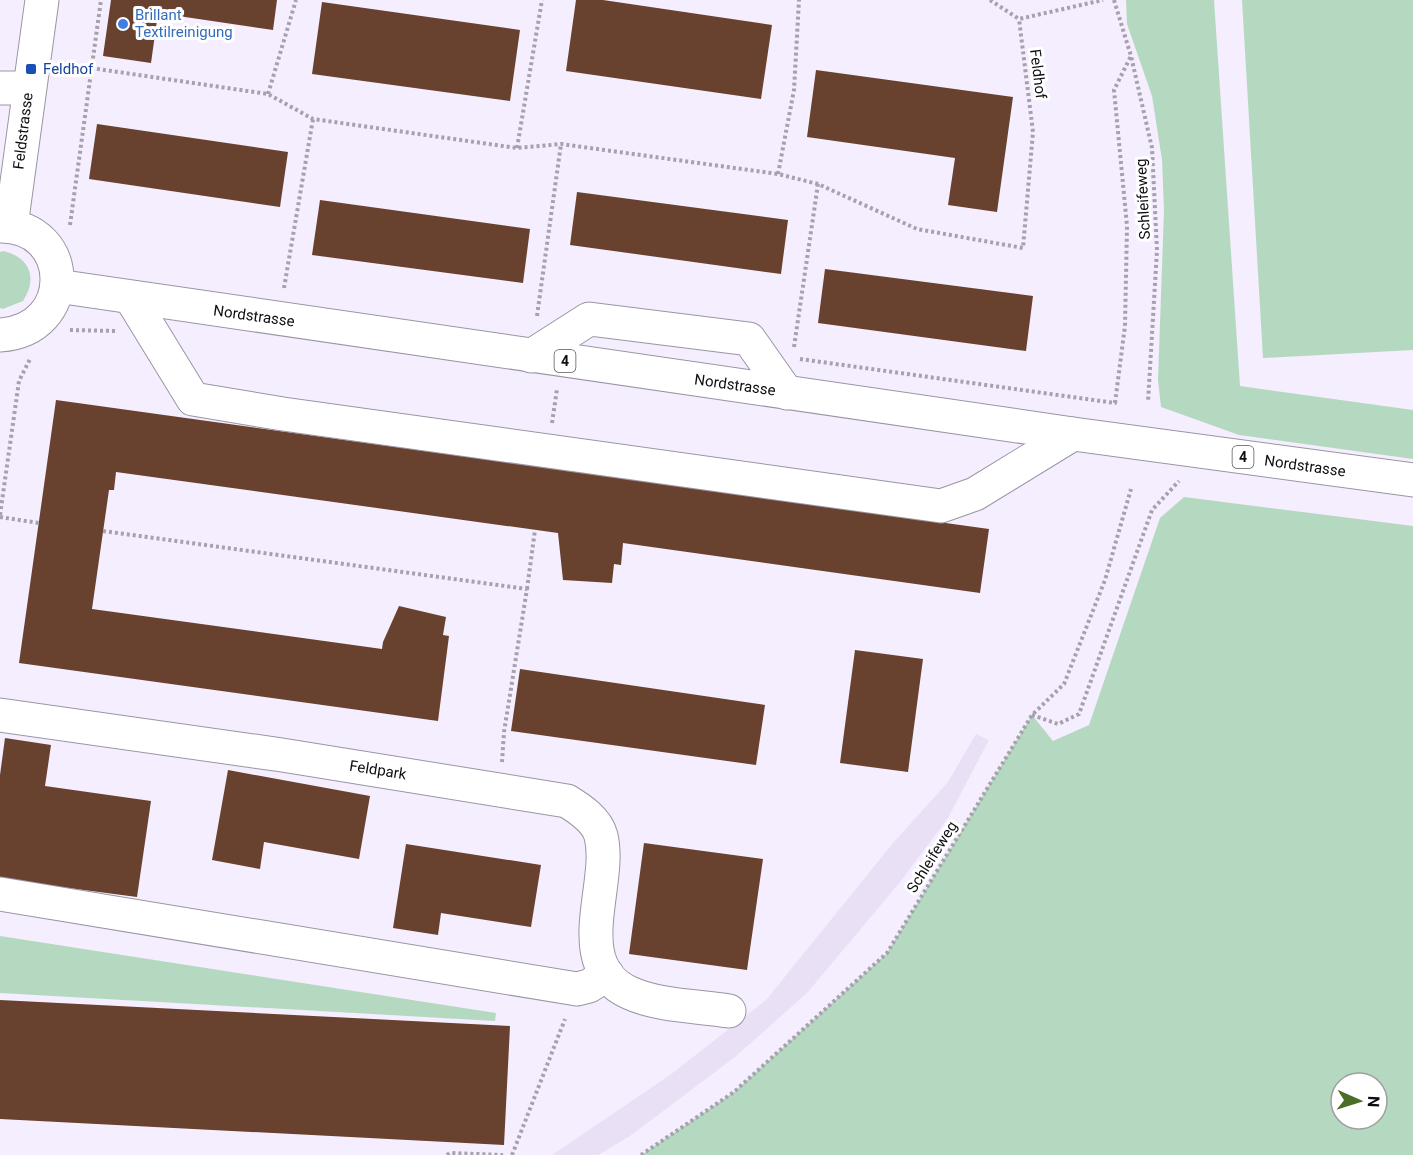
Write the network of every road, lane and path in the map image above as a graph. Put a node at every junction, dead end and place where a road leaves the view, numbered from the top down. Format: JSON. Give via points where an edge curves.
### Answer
{"nodes":[{"id":1,"x":42,"y":0,"type":"edge"},
{"id":2,"x":101,"y":0,"type":"edge"},
{"id":3,"x":296,"y":0,"type":"edge"},
{"id":4,"x":542,"y":0,"type":"edge"},
{"id":5,"x":799,"y":0,"type":"edge"},
{"id":6,"x":990,"y":0,"type":"edge"},
{"id":7,"x":1073,"y":0,"type":"edge"},
{"id":8,"x":1103,"y":0,"type":"edge"},
{"id":9,"x":1114,"y":0,"type":"edge"},
{"id":10,"x":1075,"y":6,"type":"junction"},
{"id":11,"x":1020,"y":19,"type":"junction"},
{"id":12,"x":1131,"y":56,"type":"junction"},
{"id":13,"x":91,"y":68,"type":"junction"},
{"id":14,"x":14,"y":88,"type":"edge"},
{"id":15,"x":268,"y":94,"type":"junction"},
{"id":16,"x":313,"y":119,"type":"junction"},
{"id":17,"x":561,"y":144,"type":"junction"},
{"id":18,"x":517,"y":148,"type":"junction"},
{"id":19,"x":778,"y":174,"type":"junction"},
{"id":20,"x":818,"y":184,"type":"junction"},
{"id":21,"x":5,"y":226,"type":"edge"},
{"id":22,"x":68,"y":235,"type":"dead end"},
{"id":23,"x":57,"y":286,"type":"junction"},
{"id":24,"x":284,"y":288,"type":"dead end"},
{"id":25,"x":131,"y":298,"type":"junction"},
{"id":26,"x":536,"y":321,"type":"dead end"},
{"id":27,"x":88,"y":322,"type":"dead end"},
{"id":28,"x":87,"y":329,"type":"junction"},
{"id":29,"x":68,"y":330,"type":"dead end"},
{"id":30,"x":152,"y":333,"type":"junction"},
{"id":31,"x":0,"y":335,"type":"edge"},
{"id":32,"x":32,"y":356,"type":"dead end"},
{"id":33,"x":546,"y":358,"type":"junction"},
{"id":34,"x":545,"y":390,"type":"dead end"},
{"id":35,"x":556,"y":392,"type":"junction"},
{"id":36,"x":787,"y":393,"type":"junction"},
{"id":37,"x":568,"y":394,"type":"dead end"},
{"id":38,"x":1148,"y":402,"type":"dead end"},
{"id":39,"x":1073,"y":434,"type":"junction"},
{"id":40,"x":548,"y":452,"type":"junction"},
{"id":41,"x":1172,"y":476,"type":"dead end"},
{"id":42,"x":1413,"y":480,"type":"edge"},
{"id":43,"x":1178,"y":481,"type":"junction"},
{"id":44,"x":1190,"y":483,"type":"dead end"},
{"id":45,"x":1131,"y":489,"type":"dead end"},
{"id":46,"x":0,"y":516,"type":"edge"},
{"id":47,"x":39,"y":523,"type":"dead end"},
{"id":48,"x":535,"y":530,"type":"dead end"},
{"id":49,"x":103,"y":531,"type":"dead end"},
{"id":50,"x":527,"y":589,"type":"junction"},
{"id":51,"x":0,"y":715,"type":"edge"},
{"id":52,"x":1032,"y":715,"type":"junction"},
{"id":53,"x":504,"y":732,"type":"dead end"},
{"id":54,"x":0,"y":894,"type":"edge"},
{"id":55,"x":607,"y":974,"type":"junction"},
{"id":56,"x":577,"y":989,"type":"junction"},
{"id":57,"x":729,"y":1011,"type":"dead end"},
{"id":58,"x":447,"y":1155,"type":"edge"},
{"id":59,"x":503,"y":1155,"type":"edge"},
{"id":60,"x":512,"y":1155,"type":"edge"},
{"id":61,"x":641,"y":1155,"type":"edge"}],
"edges":[{"from":1,"to":14,"type":"street","name":"Feldstrasse"},
{"from":2,"to":13,"type":"path"},
{"from":3,"to":15,"type":"path"},
{"from":4,"to":18,"type":"path"},
{"from":5,"to":19,"type":"path","via":[[794,90]]},
{"from":6,"to":11,"type":"path"},
{"from":7,"to":10,"type":"path"},
{"from":8,"to":10,"type":"path"},
{"from":9,"to":12,"type":"path","name":"Schleifeweg"},
{"from":10,"to":11,"type":"path"},
{"from":11,"to":20,"type":"path","name":"Feldhof","via":[[1033,132],[1023,248],[917,229]]},
{"from":12,"to":20,"type":"path","via":[[1114,90],[1127,226],[1125,326],[1115,403],[792,358]]},
{"from":12,"to":38,"type":"path","name":"Schleifeweg","via":[[1152,148],[1157,250]]},
{"from":13,"to":15,"type":"path"},
{"from":13,"to":22,"type":"path"},
{"from":14,"to":21,"type":"street","name":"Feldstrasse"},
{"from":15,"to":16,"type":"path"},
{"from":16,"to":18,"type":"path"},
{"from":16,"to":24,"type":"path"},
{"from":17,"to":18,"type":"path"},
{"from":17,"to":19,"type":"path"},
{"from":17,"to":26,"type":"path"},
{"from":19,"to":20,"type":"path"},
{"from":21,"to":23,"type":"street","via":[[27,231],[41,240],[57,270]]},
{"from":23,"to":25,"type":"street","name":"Nordstrasse","number":"4"},
{"from":23,"to":31,"type":"street","via":[[44,317],[31,328]]},
{"from":25,"to":30,"type":"street"},
{"from":25,"to":33,"type":"street","name":"Nordstrasse","number":"4"},
{"from":27,"to":28,"type":"path"},
{"from":28,"to":29,"type":"path"},
{"from":28,"to":30,"type":"path"},
{"from":30,"to":40,"type":"street","via":[[193,399]]},
{"from":32,"to":46,"type":"path","via":[[19,381]]},
{"from":33,"to":35,"type":"path"},
{"from":33,"to":36,"type":"street","name":"Nordstrasse","number":"4"},
{"from":33,"to":36,"type":"street","via":[[590,319],[749,339]]},
{"from":34,"to":35,"type":"path"},
{"from":35,"to":37,"type":"path"},
{"from":35,"to":40,"type":"path"},
{"from":36,"to":39,"type":"street","name":"Nordstrasse","number":"4"},
{"from":39,"to":40,"type":"street","via":[[975,494],[941,506]]},
{"from":39,"to":42,"type":"street","name":"Nordstrasse","number":"4"},
{"from":41,"to":43,"type":"path"},
{"from":43,"to":44,"type":"path"},
{"from":43,"to":52,"type":"path","via":[[1152,510],[1080,714],[1058,724]]},
{"from":45,"to":52,"type":"path","name":"Schleifeweg","via":[[1105,580],[1064,684]]},
{"from":46,"to":47,"type":"path"},
{"from":48,"to":50,"type":"path"},
{"from":49,"to":50,"type":"path"},
{"from":50,"to":53,"type":"path"},
{"from":51,"to":55,"type":"street","name":"Feldpark","via":[[567,801],[587,814],[601,834],[603,862],[595,931],[599,958]]},
{"from":52,"to":61,"type":"path","name":"Schleifeweg","via":[[887,953],[734,1092]]},
{"from":54,"to":56,"type":"street"},
{"from":55,"to":56,"type":"street","via":[[590,986]]},
{"from":55,"to":57,"type":"street","via":[[628,992]]},
{"from":56,"to":60,"type":"path"},
{"from":58,"to":59,"type":"path"}]}
